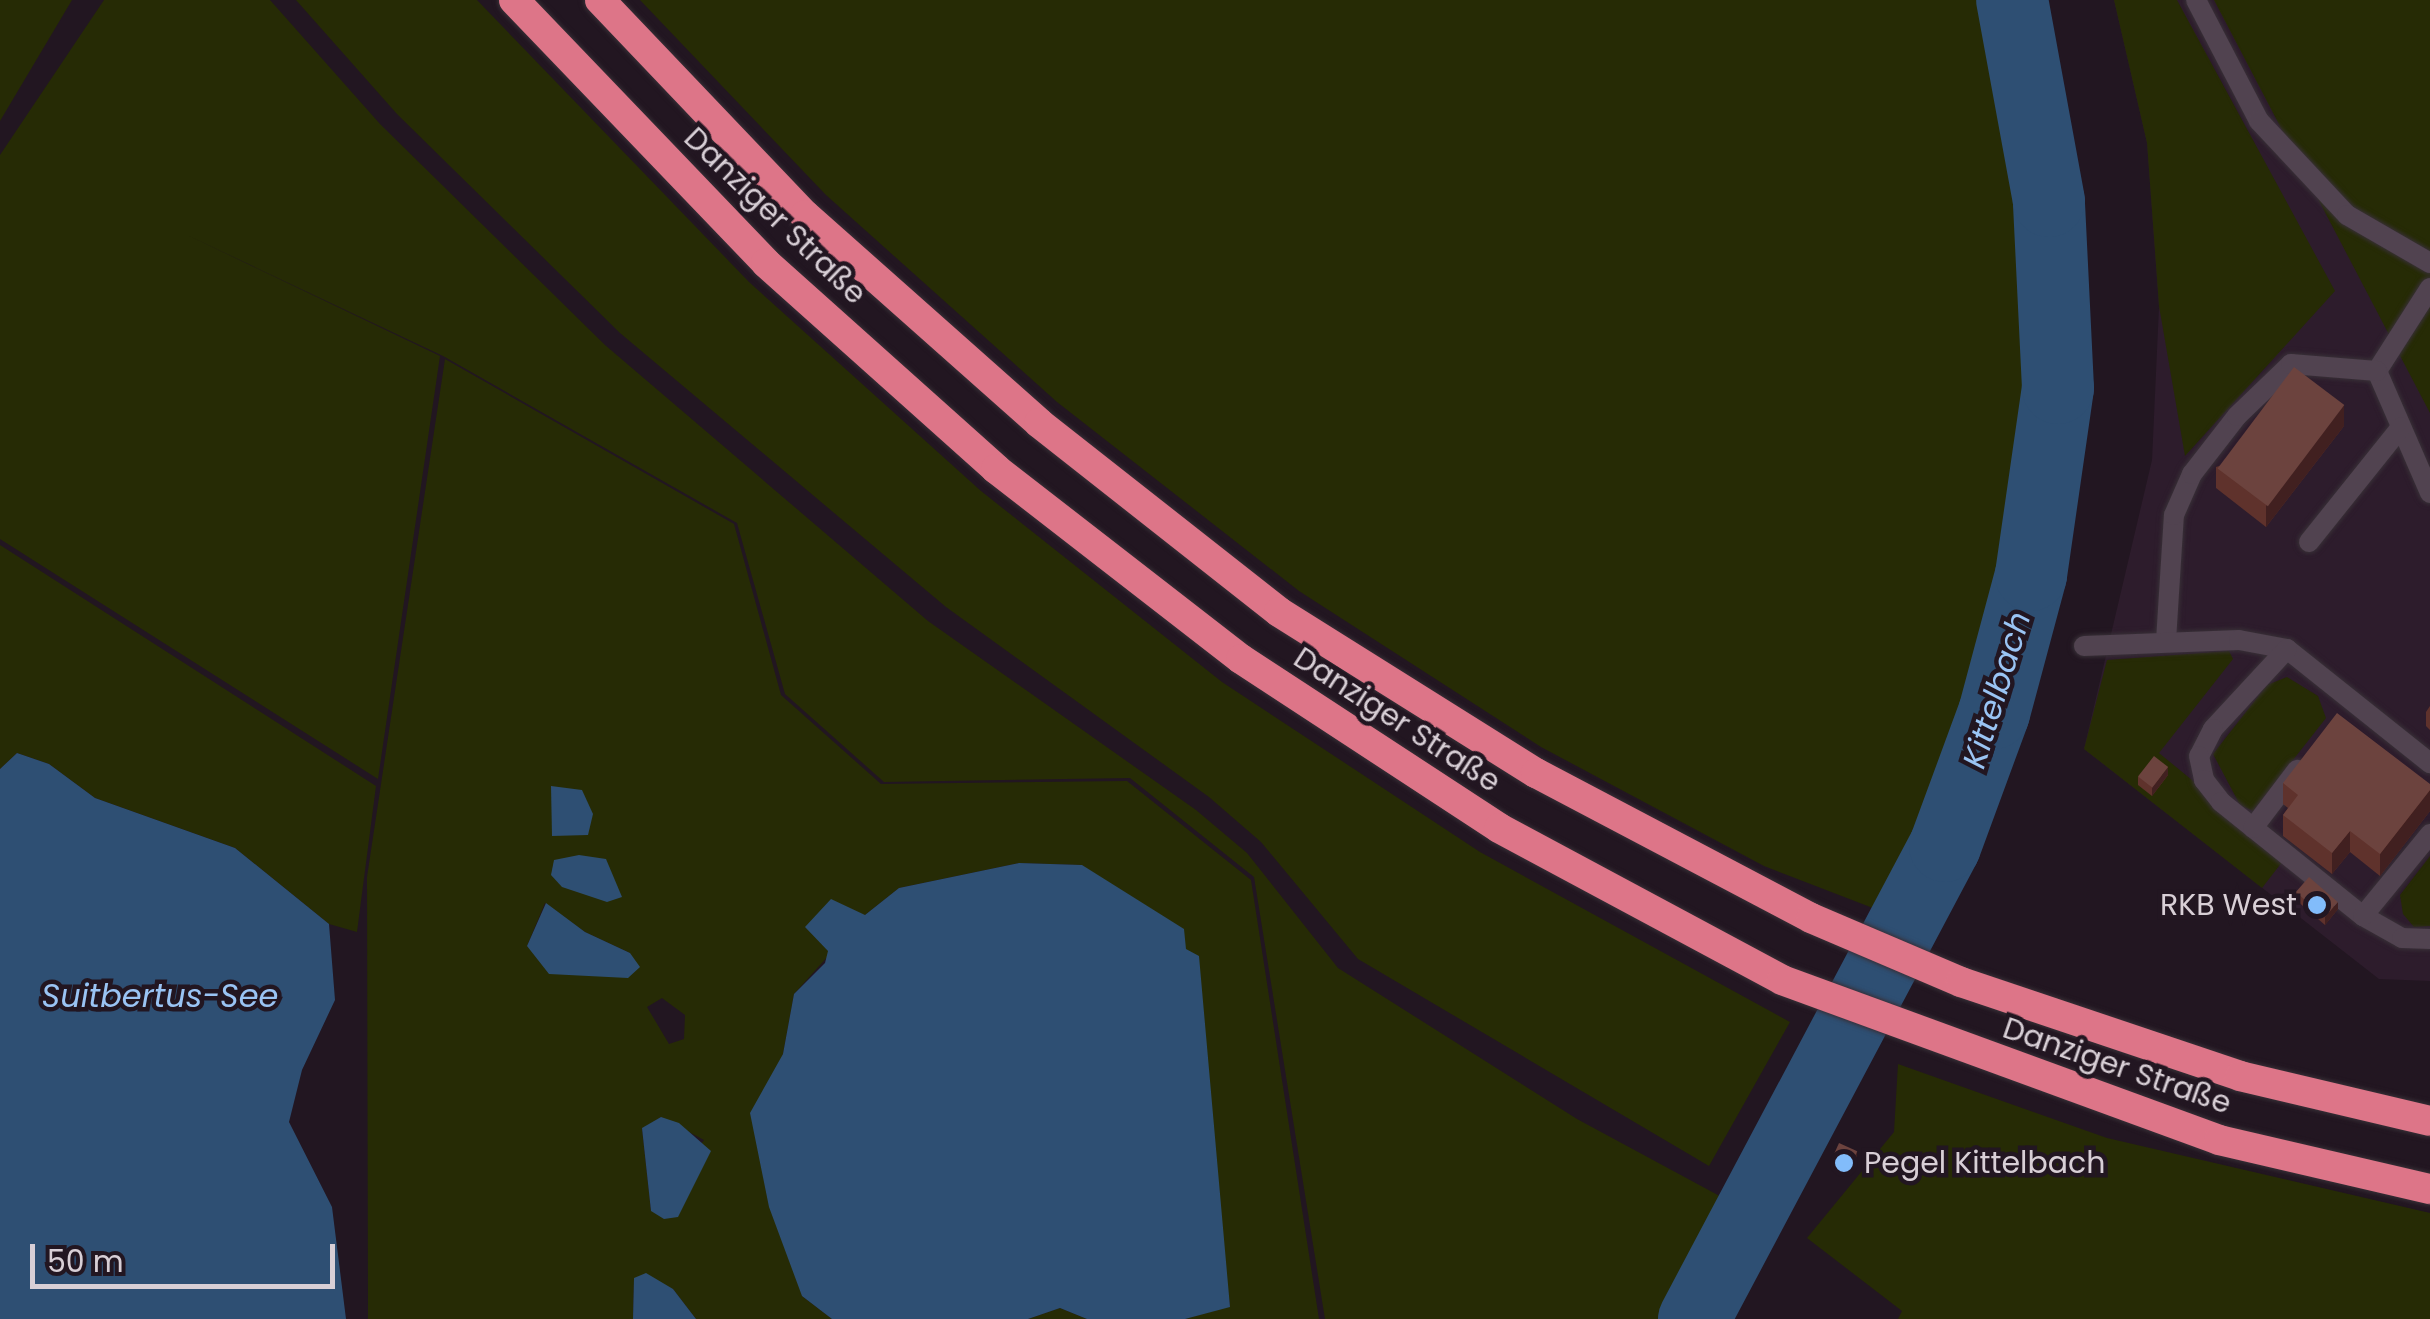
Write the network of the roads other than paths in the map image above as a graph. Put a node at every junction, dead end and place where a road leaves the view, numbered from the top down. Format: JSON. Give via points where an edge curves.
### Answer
{"nodes":[{"id":1,"x":514,"y":0,"type":"edge"},
{"id":2,"x":600,"y":0,"type":"edge"},
{"id":3,"x":2196,"y":0,"type":"edge"},
{"id":4,"x":2430,"y":263,"type":"edge"},
{"id":5,"x":2430,"y":288,"type":"edge"},
{"id":6,"x":2377,"y":371,"type":"junction"},
{"id":7,"x":2401,"y":427,"type":"junction"},
{"id":8,"x":2430,"y":493,"type":"edge"},
{"id":9,"x":2309,"y":542,"type":"dead end"},
{"id":10,"x":2166,"y":641,"type":"junction"},
{"id":11,"x":2084,"y":646,"type":"dead end"},
{"id":12,"x":2287,"y":649,"type":"junction"},
{"id":13,"x":2307,"y":756,"type":"edge"},
{"id":14,"x":2430,"y":763,"type":"edge"},
{"id":15,"x":2253,"y":828,"type":"junction"},
{"id":16,"x":2430,"y":834,"type":"edge"},
{"id":17,"x":2362,"y":916,"type":"junction"},
{"id":18,"x":2430,"y":939,"type":"edge"},
{"id":19,"x":2430,"y":1121,"type":"edge"},
{"id":20,"x":2430,"y":1190,"type":"edge"}],
"edges":[{"from":1,"to":20,"type":"highway","name":"Danziger Straße","via":[[766,264],[996,469],[1241,659],[1499,828],[1782,980],[2219,1140]]},
{"from":2,"to":19,"type":"highway","name":"Danziger Straße","via":[[805,215],[1038,423],[1279,612],[1536,772],[1811,918],[1961,982],[2240,1076]]},
{"from":3,"to":4,"type":"lane","via":[[2259,121],[2347,215]]},
{"from":5,"to":6,"type":"lane"},
{"from":6,"to":7,"type":"lane"},
{"from":6,"to":10,"type":"lane","via":[[2291,364],[2226,430],[2192,474],[2174,515]]},
{"from":7,"to":8,"type":"lane"},
{"from":7,"to":9,"type":"lane"},
{"from":10,"to":11,"type":"lane"},
{"from":10,"to":12,"type":"lane","via":[[2239,640]]},
{"from":12,"to":14,"type":"lane","via":[[2345,707]]},
{"from":12,"to":15,"type":"lane","via":[[2213,730],[2199,756],[2204,780]]},
{"from":13,"to":15,"type":"lane"},
{"from":15,"to":17,"type":"lane"},
{"from":16,"to":17,"type":"lane"},
{"from":17,"to":18,"type":"lane","via":[[2402,938]]}]}
